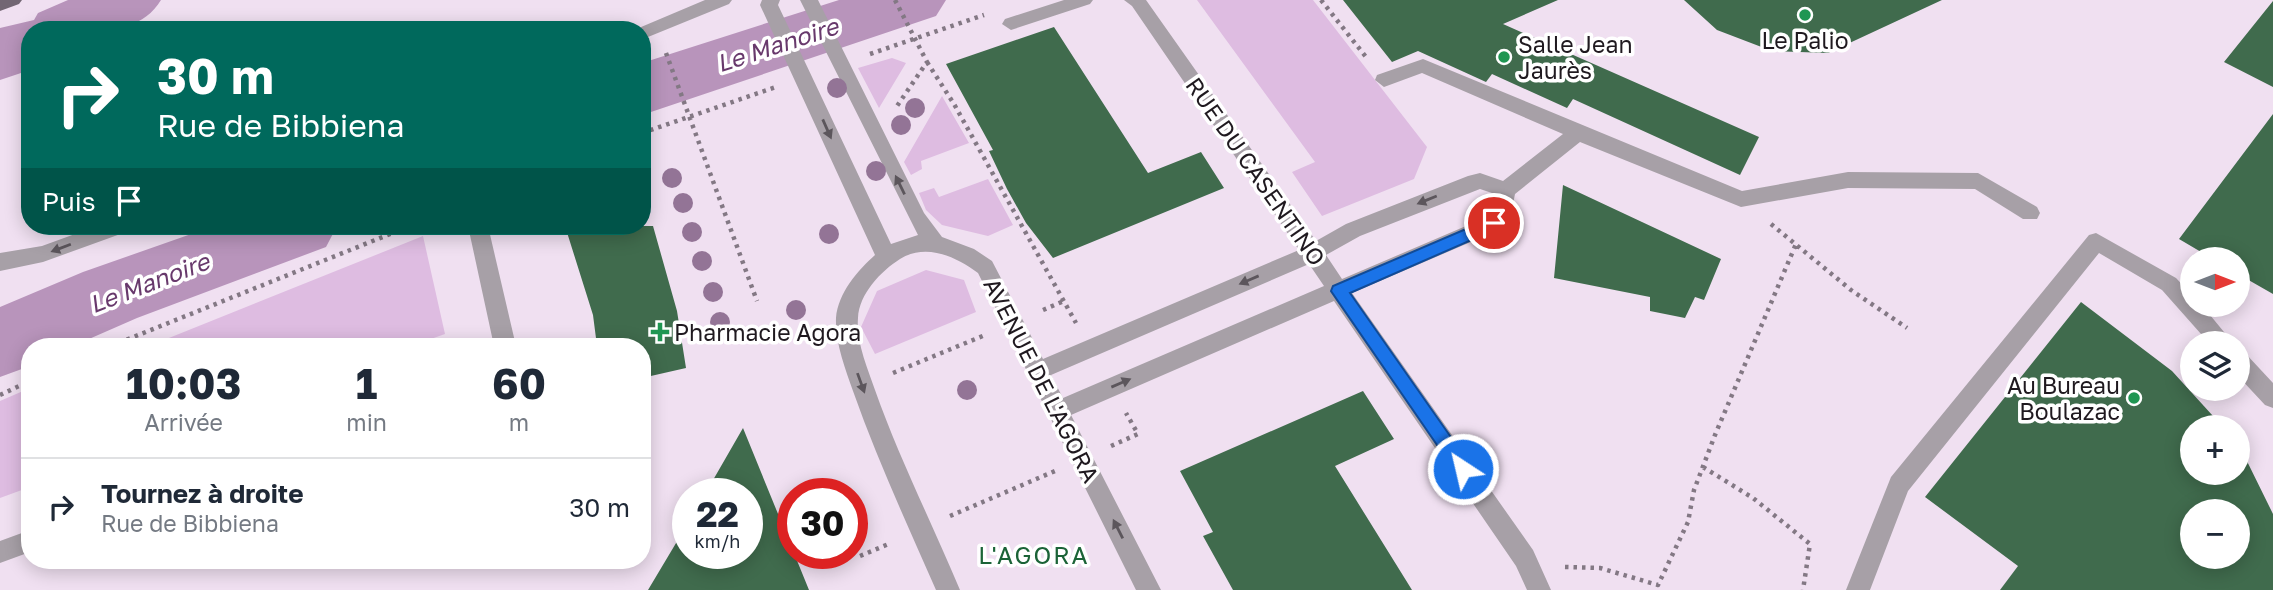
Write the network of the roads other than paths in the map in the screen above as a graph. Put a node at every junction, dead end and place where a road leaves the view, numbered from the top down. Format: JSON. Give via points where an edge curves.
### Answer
{"nodes":[{"id":1,"x":13,"y":0,"type":"edge"},
{"id":2,"x":723,"y":0,"type":"edge"},
{"id":3,"x":771,"y":0,"type":"edge"},
{"id":4,"x":1084,"y":0,"type":"edge"},
{"id":5,"x":1133,"y":0,"type":"edge"},
{"id":6,"x":811,"y":4,"type":"edge"},
{"id":7,"x":0,"y":5,"type":"edge"},
{"id":8,"x":1011,"y":24,"type":"dead end"},
{"id":9,"x":651,"y":28,"type":"edge"},
{"id":10,"x":1384,"y":80,"type":"road end"},
{"id":11,"x":1578,"y":133,"type":"junction"},
{"id":12,"x":1506,"y":190,"type":"junction"},
{"id":13,"x":2030,"y":213,"type":"dead end"},
{"id":14,"x":95,"y":235,"type":"edge"},
{"id":15,"x":480,"y":235,"type":"edge"},
{"id":16,"x":935,"y":243,"type":"junction"},
{"id":17,"x":1312,"y":253,"type":"junction"},
{"id":18,"x":886,"y":256,"type":"junction"},
{"id":19,"x":0,"y":262,"type":"edge"},
{"id":20,"x":1339,"y":291,"type":"junction"},
{"id":21,"x":2211,"y":331,"type":"edge"},
{"id":22,"x":503,"y":338,"type":"edge"},
{"id":23,"x":1040,"y":370,"type":"junction"},
{"id":24,"x":2250,"y":374,"type":"edge"},
{"id":25,"x":2273,"y":398,"type":"edge"},
{"id":26,"x":1058,"y":410,"type":"junction"},
{"id":27,"x":21,"y":544,"type":"edge"},
{"id":28,"x":0,"y":552,"type":"edge"},
{"id":29,"x":948,"y":590,"type":"edge"},
{"id":30,"x":1149,"y":590,"type":"edge"},
{"id":31,"x":1539,"y":590,"type":"edge"},
{"id":32,"x":1858,"y":590,"type":"edge"}],
"edges":[{"from":1,"to":7,"type":"main road"},
{"from":2,"to":9,"type":"street"},
{"from":3,"to":18,"type":"street","one_way":true,"via":[[769,5]]},
{"from":4,"to":8,"type":"street"},
{"from":5,"to":17,"type":"street","name":"RUE DU CASENTINO"},
{"from":16,"to":6,"type":"street","one_way":true,"via":[[917,218]]},
{"from":10,"to":11,"type":"street","via":[[1423,66]]},
{"from":11,"to":12,"type":"street"},
{"from":11,"to":13,"type":"street","via":[[1741,199],[1849,180],[1978,181]]},
{"from":12,"to":17,"type":"street","one_way":true,"via":[[1480,181],[1468,184],[1353,230]]},
{"from":12,"to":20,"type":"street","via":[[1501,214],[1494,223]]},
{"from":14,"to":19,"type":"street","one_way":true,"via":[[43,254]]},
{"from":15,"to":22,"type":"street"},
{"from":16,"to":18,"type":"street","name":"AVENUE DE L'AGORA","via":[[909,245]]},
{"from":16,"to":23,"type":"street","name":"AVENUE DE L'AGORA","via":[[973,256],[985,267]]},
{"from":17,"to":20,"type":"street","name":"RUE DU CASENTINO"},
{"from":17,"to":23,"type":"street","one_way":true},
{"from":18,"to":29,"type":"street","name":"AVENUE DE L'AGORA","one_way":true,"via":[[862,281],[846,318],[849,346]]},
{"from":26,"to":20,"type":"street","one_way":true},
{"from":20,"to":31,"type":"street","name":"RUE DU CASENTINO","via":[[1525,558]]},
{"from":21,"to":32,"type":"street","via":[[2169,284],[2096,241],[1899,485]]},
{"from":23,"to":26,"type":"street","name":"AVENUE DE L'AGORA"},
{"from":24,"to":25,"type":"street"},
{"from":30,"to":26,"type":"street","name":"AVENUE DE L'AGORA","one_way":true},
{"from":27,"to":28,"type":"street"}]}
